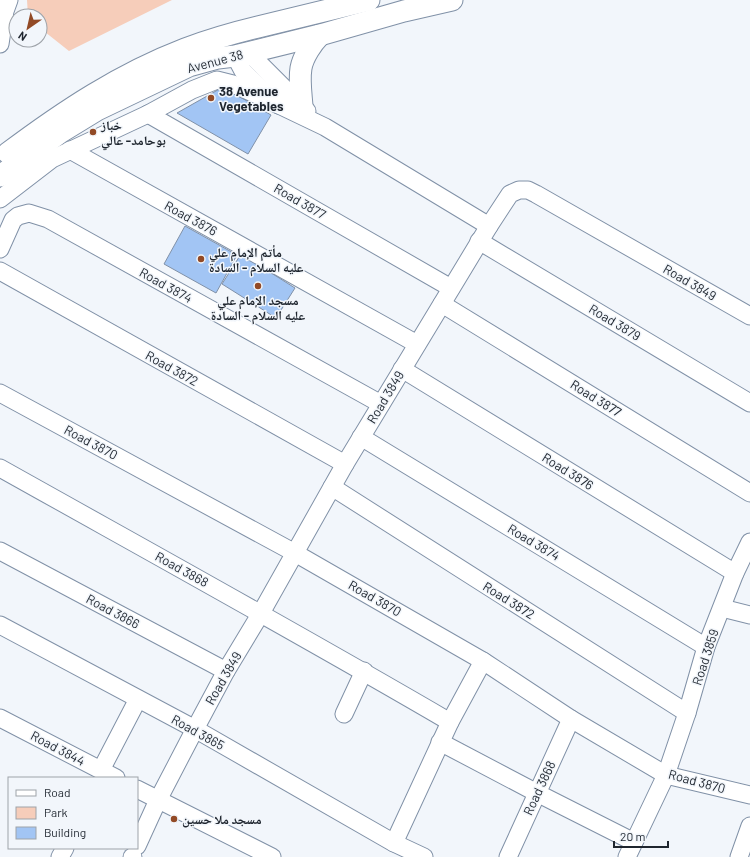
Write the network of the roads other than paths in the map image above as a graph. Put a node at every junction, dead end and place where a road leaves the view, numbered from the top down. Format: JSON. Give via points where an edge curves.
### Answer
{"nodes":[{"id":1,"x":9,"y":0,"type":"edge"},
{"id":2,"x":369,"y":0,"type":"edge"},
{"id":3,"x":452,"y":0,"type":"edge"},
{"id":4,"x":320,"y":35,"type":"junction"},
{"id":5,"x":0,"y":44,"type":"edge"},
{"id":6,"x":237,"y":44,"type":"junction"},
{"id":7,"x":189,"y":66,"type":"junction"},
{"id":8,"x":279,"y":105,"type":"junction"},
{"id":9,"x":302,"y":106,"type":"junction"},
{"id":10,"x":148,"y":114,"type":"junction"},
{"id":11,"x":325,"y":127,"type":"junction"},
{"id":12,"x":70,"y":150,"type":"junction"},
{"id":13,"x":0,"y":159,"type":"edge"},
{"id":14,"x":0,"y":176,"type":"edge"},
{"id":15,"x":0,"y":199,"type":"edge"},
{"id":16,"x":489,"y":226,"type":"junction"},
{"id":17,"x":479,"y":241,"type":"junction"},
{"id":18,"x":0,"y":249,"type":"edge"},
{"id":19,"x":0,"y":271,"type":"edge"},
{"id":20,"x":451,"y":288,"type":"junction"},
{"id":21,"x":442,"y":304,"type":"junction"},
{"id":22,"x":750,"y":316,"type":"edge"},
{"id":23,"x":417,"y":344,"type":"junction"},
{"id":24,"x":402,"y":369,"type":"junction"},
{"id":25,"x":0,"y":393,"type":"edge"},
{"id":26,"x":750,"y":403,"type":"edge"},
{"id":27,"x":381,"y":404,"type":"junction"},
{"id":28,"x":361,"y":437,"type":"junction"},
{"id":29,"x":345,"y":464,"type":"junction"},
{"id":30,"x":0,"y":468,"type":"edge"},
{"id":31,"x":332,"y":487,"type":"junction"},
{"id":32,"x":750,"y":493,"type":"edge"},
{"id":33,"x":750,"y":542,"type":"edge"},
{"id":34,"x":0,"y":551,"type":"edge"},
{"id":35,"x":295,"y":553,"type":"junction"},
{"id":36,"x":735,"y":572,"type":"junction"},
{"id":37,"x":722,"y":608,"type":"junction"},
{"id":38,"x":261,"y":613,"type":"junction"},
{"id":39,"x":750,"y":615,"type":"edge"},
{"id":40,"x":0,"y":625,"type":"edge"},
{"id":41,"x":706,"y":647,"type":"junction"},
{"id":42,"x":483,"y":661,"type":"junction"},
{"id":43,"x":364,"y":671,"type":"junction"},
{"id":44,"x":226,"y":672,"type":"junction"},
{"id":45,"x":138,"y":699,"type":"junction"},
{"id":46,"x":686,"y":713,"type":"junction"},
{"id":47,"x":344,"y":714,"type":"dead end"},
{"id":48,"x":0,"y":718,"type":"edge"},
{"id":49,"x":571,"y":719,"type":"junction"},
{"id":50,"x":450,"y":722,"type":"junction"},
{"id":51,"x":194,"y":729,"type":"junction"},
{"id":52,"x":440,"y":742,"type":"junction"},
{"id":53,"x":666,"y":774,"type":"junction"},
{"id":54,"x":106,"y":775,"type":"edge"},
{"id":55,"x":138,"y":790,"type":"edge"},
{"id":56,"x":537,"y":793,"type":"junction"},
{"id":57,"x":750,"y":795,"type":"edge"},
{"id":58,"x":158,"y":800,"type":"junction"},
{"id":59,"x":750,"y":826,"type":"edge"},
{"id":60,"x":138,"y":843,"type":"edge"},
{"id":61,"x":394,"y":843,"type":"junction"},
{"id":62,"x":630,"y":850,"type":"edge"},
{"id":63,"x":272,"y":857,"type":"edge"},
{"id":64,"x":424,"y":857,"type":"edge"},
{"id":65,"x":508,"y":857,"type":"edge"},
{"id":66,"x":739,"y":857,"type":"edge"}],
"edges":[{"from":1,"to":5,"type":"street"},
{"from":2,"to":6,"type":"street","name":"Avenue 38"},
{"from":3,"to":4,"type":"street","name":"Avenue 38"},
{"from":4,"to":6,"type":"street","name":"Avenue 38"},
{"from":4,"to":9,"type":"street","via":[[306,54],[301,67]]},
{"from":6,"to":7,"type":"street","name":"Avenue 38","via":[[218,58]]},
{"from":6,"to":8,"type":"street","via":[[243,71]]},
{"from":6,"to":9,"type":"street"},
{"from":6,"to":13,"type":"street","name":"Avenue 38","via":[[186,48],[142,67],[41,128]]},
{"from":7,"to":10,"type":"street","via":[[171,92]]},
{"from":7,"to":14,"type":"street","name":"Avenue 38","via":[[97,110],[61,132]]},
{"from":8,"to":10,"type":"street","via":[[233,84],[216,80]]},
{"from":8,"to":11,"type":"street"},
{"from":9,"to":11,"type":"street"},
{"from":10,"to":12,"type":"street"},
{"from":10,"to":20,"type":"street","name":"Road 3877"},
{"from":11,"to":16,"type":"street"},
{"from":12,"to":15,"type":"street","via":[[52,159]]},
{"from":12,"to":23,"type":"street","name":"Road 3876"},
{"from":16,"to":17,"type":"street","name":"Road 3849"},
{"from":16,"to":22,"type":"street","name":"Road 3849","via":[[510,194],[528,190]]},
{"from":17,"to":20,"type":"street","name":"Road 3849"},
{"from":17,"to":26,"type":"street","name":"Road 3879"},
{"from":18,"to":27,"type":"street","name":"Road 3874","via":[[13,220],[18,216],[30,214],[48,219]]},
{"from":19,"to":29,"type":"street","name":"Road 3872"},
{"from":20,"to":21,"type":"street","name":"Road 3849"},
{"from":21,"to":23,"type":"street","name":"Road 3849"},
{"from":21,"to":32,"type":"street","name":"Road 3877"},
{"from":23,"to":24,"type":"street","name":"Road 3849"},
{"from":24,"to":27,"type":"street","name":"Road 3849"},
{"from":24,"to":36,"type":"street","name":"Road 3876"},
{"from":25,"to":35,"type":"street","name":"Road 3870"},
{"from":27,"to":28,"type":"street","name":"Road 3849"},
{"from":28,"to":29,"type":"street","name":"Road 3849"},
{"from":28,"to":41,"type":"street","name":"Road 3874"},
{"from":29,"to":31,"type":"street","name":"Road 3849"},
{"from":30,"to":38,"type":"street","name":"Road 3868"},
{"from":31,"to":35,"type":"street","name":"Road 3849"},
{"from":31,"to":46,"type":"street","name":"Road 3872"},
{"from":33,"to":36,"type":"street","name":"Road 3859"},
{"from":34,"to":44,"type":"street","name":"Road 3866"},
{"from":35,"to":38,"type":"street","name":"Road 3849"},
{"from":35,"to":42,"type":"street","name":"Road 3870"},
{"from":36,"to":37,"type":"street","name":"Road 3859"},
{"from":37,"to":39,"type":"street"},
{"from":37,"to":41,"type":"street","name":"Road 3859"},
{"from":38,"to":43,"type":"street","name":"Road 3868"},
{"from":38,"to":44,"type":"street","name":"Road 3849"},
{"from":40,"to":45,"type":"street","name":"Road 3865"},
{"from":41,"to":46,"type":"street","name":"Road 3859"},
{"from":42,"to":49,"type":"street","name":"Road 3870"},
{"from":42,"to":50,"type":"street"},
{"from":43,"to":47,"type":"street"},
{"from":43,"to":50,"type":"street","name":"Road 3868"},
{"from":44,"to":51,"type":"street","name":"Road 3849"},
{"from":45,"to":51,"type":"street","name":"Road 3865"},
{"from":45,"to":54,"type":"street"},
{"from":46,"to":53,"type":"street","name":"Road 3859"},
{"from":48,"to":54,"type":"street","name":"Road 3844"},
{"from":49,"to":53,"type":"street","name":"Road 3870"},
{"from":49,"to":56,"type":"street","name":"Road 3868"},
{"from":50,"to":52,"type":"street"},
{"from":51,"to":58,"type":"street","name":"Road 3849"},
{"from":51,"to":61,"type":"street","name":"Road 3865"},
{"from":52,"to":56,"type":"street"},
{"from":52,"to":61,"type":"street"},
{"from":53,"to":57,"type":"street","name":"Road 3870"},
{"from":53,"to":62,"type":"street","name":"Road 3859"},
{"from":55,"to":58,"type":"street"},
{"from":56,"to":62,"type":"street"},
{"from":56,"to":65,"type":"street","name":"Road 3868"},
{"from":58,"to":60,"type":"street","name":"Road 3849"},
{"from":58,"to":63,"type":"street"},
{"from":59,"to":66,"type":"street"},
{"from":61,"to":64,"type":"street","name":"Road 3865"}]}
